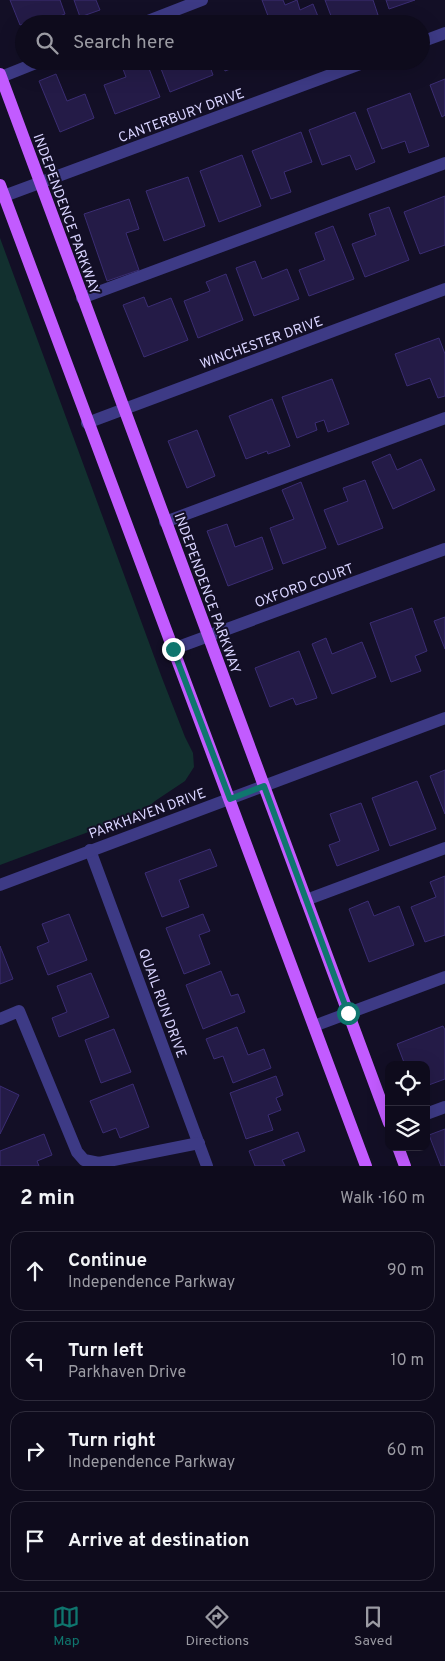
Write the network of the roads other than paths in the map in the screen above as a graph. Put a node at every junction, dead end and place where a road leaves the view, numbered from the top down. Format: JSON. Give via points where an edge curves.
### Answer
{"nodes":[{"id":1,"x":202,"y":0,"type":"edge"},
{"id":2,"x":163,"y":15,"type":"edge"},
{"id":3,"x":445,"y":33,"type":"edge"},
{"id":4,"x":430,"y":39,"type":"edge"},
{"id":5,"x":17,"y":70,"type":"edge"},
{"id":6,"x":344,"y":70,"type":"edge"},
{"id":7,"x":0,"y":76,"type":"edge"},
{"id":8,"x":445,"y":162,"type":"edge"},
{"id":9,"x":40,"y":183,"type":"junction"},
{"id":10,"x":2,"y":190,"type":"edge"},
{"id":11,"x":445,"y":290,"type":"edge"},
{"id":12,"x":82,"y":298,"type":"junction"},
{"id":13,"x":123,"y":409,"type":"junction"},
{"id":14,"x":445,"y":418,"type":"edge"},
{"id":15,"x":88,"y":423,"type":"junction"},
{"id":16,"x":165,"y":522,"type":"junction"},
{"id":17,"x":445,"y":549,"type":"edge"},
{"id":18,"x":207,"y":636,"type":"junction"},
{"id":19,"x":173,"y":649,"type":"junction"},
{"id":20,"x":445,"y":718,"type":"edge"},
{"id":21,"x":264,"y":786,"type":"junction"},
{"id":22,"x":230,"y":799,"type":"junction"},
{"id":23,"x":445,"y":848,"type":"edge"},
{"id":24,"x":90,"y":850,"type":"junction"},
{"id":25,"x":0,"y":885,"type":"edge"},
{"id":26,"x":306,"y":900,"type":"junction"},
{"id":27,"x":445,"y":977,"type":"edge"},
{"id":28,"x":348,"y":1013,"type":"junction"},
{"id":29,"x":0,"y":1019,"type":"edge"},
{"id":30,"x":314,"y":1026,"type":"junction"},
{"id":31,"x":445,"y":1107,"type":"edge"},
{"id":32,"x":385,"y":1111,"type":"edge"},
{"id":33,"x":430,"y":1113,"type":"edge"},
{"id":34,"x":199,"y":1143,"type":"junction"},
{"id":35,"x":399,"y":1151,"type":"edge"},
{"id":36,"x":207,"y":1166,"type":"edge"},
{"id":37,"x":366,"y":1166,"type":"edge"},
{"id":38,"x":405,"y":1166,"type":"edge"}],
"edges":[{"from":1,"to":2,"type":"street"},
{"from":3,"to":4,"type":"street"},
{"from":5,"to":7,"type":"street"},
{"from":6,"to":9,"type":"street","name":"CANTERBURY DRIVE"},
{"from":7,"to":9,"type":"main road","name":"INDEPENDENCE PARKWAY"},
{"from":8,"to":12,"type":"street"},
{"from":9,"to":10,"type":"street","name":"CANTERBURY DRIVE"},
{"from":9,"to":12,"type":"main road","name":"INDEPENDENCE PARKWAY"},
{"from":10,"to":15,"type":"main road"},
{"from":11,"to":13,"type":"street","name":"WINCHESTER DRIVE"},
{"from":12,"to":13,"type":"main road","name":"INDEPENDENCE PARKWAY"},
{"from":13,"to":15,"type":"street","name":"WINCHESTER DRIVE"},
{"from":13,"to":16,"type":"main road","name":"INDEPENDENCE PARKWAY"},
{"from":14,"to":16,"type":"street"},
{"from":15,"to":19,"type":"main road"},
{"from":16,"to":18,"type":"main road","name":"INDEPENDENCE PARKWAY"},
{"from":17,"to":18,"type":"street","name":"OXFORD COURT"},
{"from":18,"to":19,"type":"street","name":"OXFORD COURT"},
{"from":18,"to":21,"type":"main road","name":"INDEPENDENCE PARKWAY"},
{"from":19,"to":22,"type":"main road"},
{"from":20,"to":21,"type":"street","name":"PARKHAVEN DRIVE"},
{"from":21,"to":22,"type":"street","name":"PARKHAVEN DRIVE"},
{"from":21,"to":26,"type":"main road","name":"INDEPENDENCE PARKWAY"},
{"from":22,"to":24,"type":"street","name":"PARKHAVEN DRIVE"},
{"from":22,"to":30,"type":"main road"},
{"from":23,"to":26,"type":"street"},
{"from":24,"to":25,"type":"street","name":"PARKHAVEN DRIVE"},
{"from":24,"to":34,"type":"street","name":"QUAIL RUN DRIVE"},
{"from":26,"to":28,"type":"main road","name":"INDEPENDENCE PARKWAY"},
{"from":27,"to":28,"type":"street"},
{"from":28,"to":30,"type":"street"},
{"from":28,"to":32,"type":"main road","name":"INDEPENDENCE PARKWAY"},
{"from":29,"to":34,"type":"street","via":[[20,1011],[77,1152],[84,1160],[99,1163]]},
{"from":30,"to":37,"type":"main road"},
{"from":31,"to":33,"type":"street"},
{"from":34,"to":36,"type":"street","name":"QUAIL RUN DRIVE"},
{"from":35,"to":38,"type":"main road"}]}
